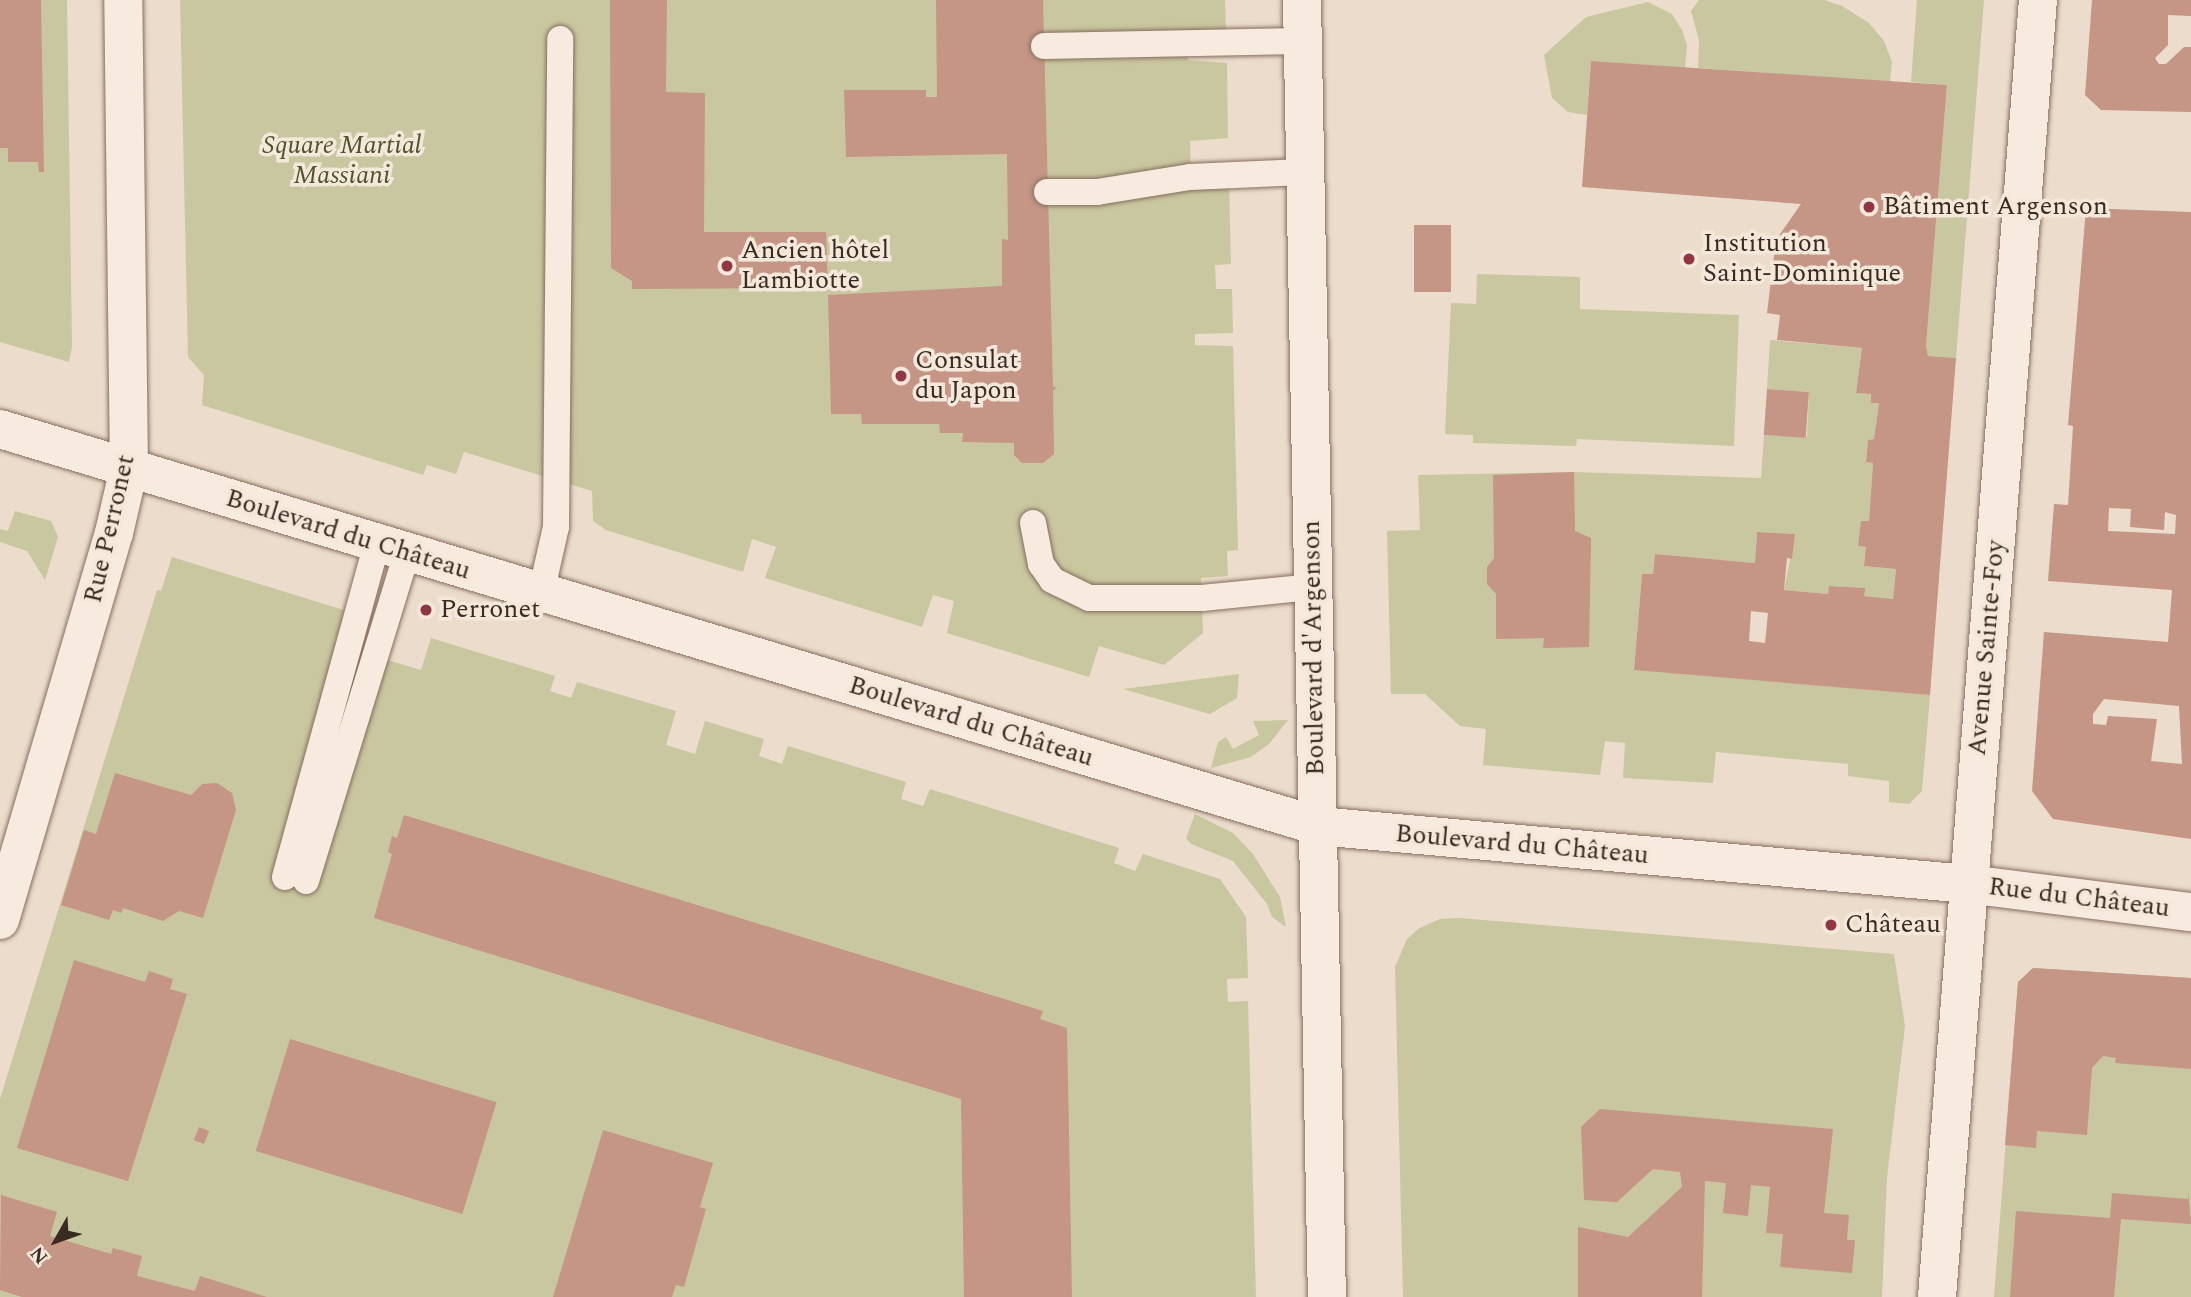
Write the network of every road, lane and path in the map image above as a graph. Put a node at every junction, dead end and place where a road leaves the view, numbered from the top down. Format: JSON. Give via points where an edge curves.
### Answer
{"nodes":[{"id":1,"x":124,"y":0,"type":"edge"},
{"id":2,"x":1302,"y":0,"type":"edge"},
{"id":3,"x":2038,"y":0,"type":"edge"},
{"id":4,"x":560,"y":39,"type":"dead end"},
{"id":5,"x":1299,"y":40,"type":"junction"},
{"id":6,"x":1044,"y":46,"type":"dead end"},
{"id":7,"x":1303,"y":172,"type":"junction"},
{"id":8,"x":1047,"y":192,"type":"dead end"},
{"id":9,"x":0,"y":429,"type":"edge"},
{"id":10,"x":129,"y":468,"type":"junction"},
{"id":11,"x":1033,"y":523,"type":"dead end"},
{"id":12,"x":392,"y":548,"type":"junction"},
{"id":13,"x":1313,"y":587,"type":"junction"},
{"id":14,"x":541,"y":593,"type":"junction"},
{"id":15,"x":1318,"y":826,"type":"junction"},
{"id":16,"x":296,"y":879,"type":"dead end"},
{"id":17,"x":1968,"y":884,"type":"junction"},
{"id":18,"x":2191,"y":912,"type":"edge"},
{"id":19,"x":0,"y":920,"type":"edge"},
{"id":20,"x":1327,"y":1297,"type":"edge"},
{"id":21,"x":1937,"y":1297,"type":"edge"}],
"edges":[{"from":1,"to":10,"type":"street","name":"Rue Perronet"},
{"from":2,"to":5,"type":"street","name":"Boulevard d'Argenson"},
{"from":3,"to":17,"type":"street","name":"Avenue Sainte-Foy"},
{"from":4,"to":14,"type":"lane","via":[[556,527]]},
{"from":5,"to":6,"type":"lane"},
{"from":5,"to":7,"type":"street","name":"Boulevard d'Argenson"},
{"from":7,"to":8,"type":"lane","via":[[1190,177],[1097,192]]},
{"from":7,"to":13,"type":"street","name":"Boulevard d'Argenson"},
{"from":9,"to":10,"type":"street","name":"Boulevard du Château"},
{"from":10,"to":12,"type":"street","name":"Boulevard du Château"},
{"from":10,"to":19,"type":"street","name":"Rue Perronet"},
{"from":11,"to":13,"type":"lane","via":[[1041,564],[1052,580],[1089,598],[1202,598]]},
{"from":12,"to":14,"type":"street","name":"Boulevard du Château"},
{"from":12,"to":16,"type":"lane"},
{"from":13,"to":15,"type":"street","name":"Boulevard d'Argenson"},
{"from":14,"to":15,"type":"street","name":"Boulevard du Château"},
{"from":15,"to":17,"type":"street","name":"Boulevard du Château"},
{"from":15,"to":20,"type":"street","name":"Boulevard d'Argenson"},
{"from":17,"to":18,"type":"street","name":"Rue du Château"},
{"from":17,"to":21,"type":"street","name":"Avenue Sainte-Foy"}]}
